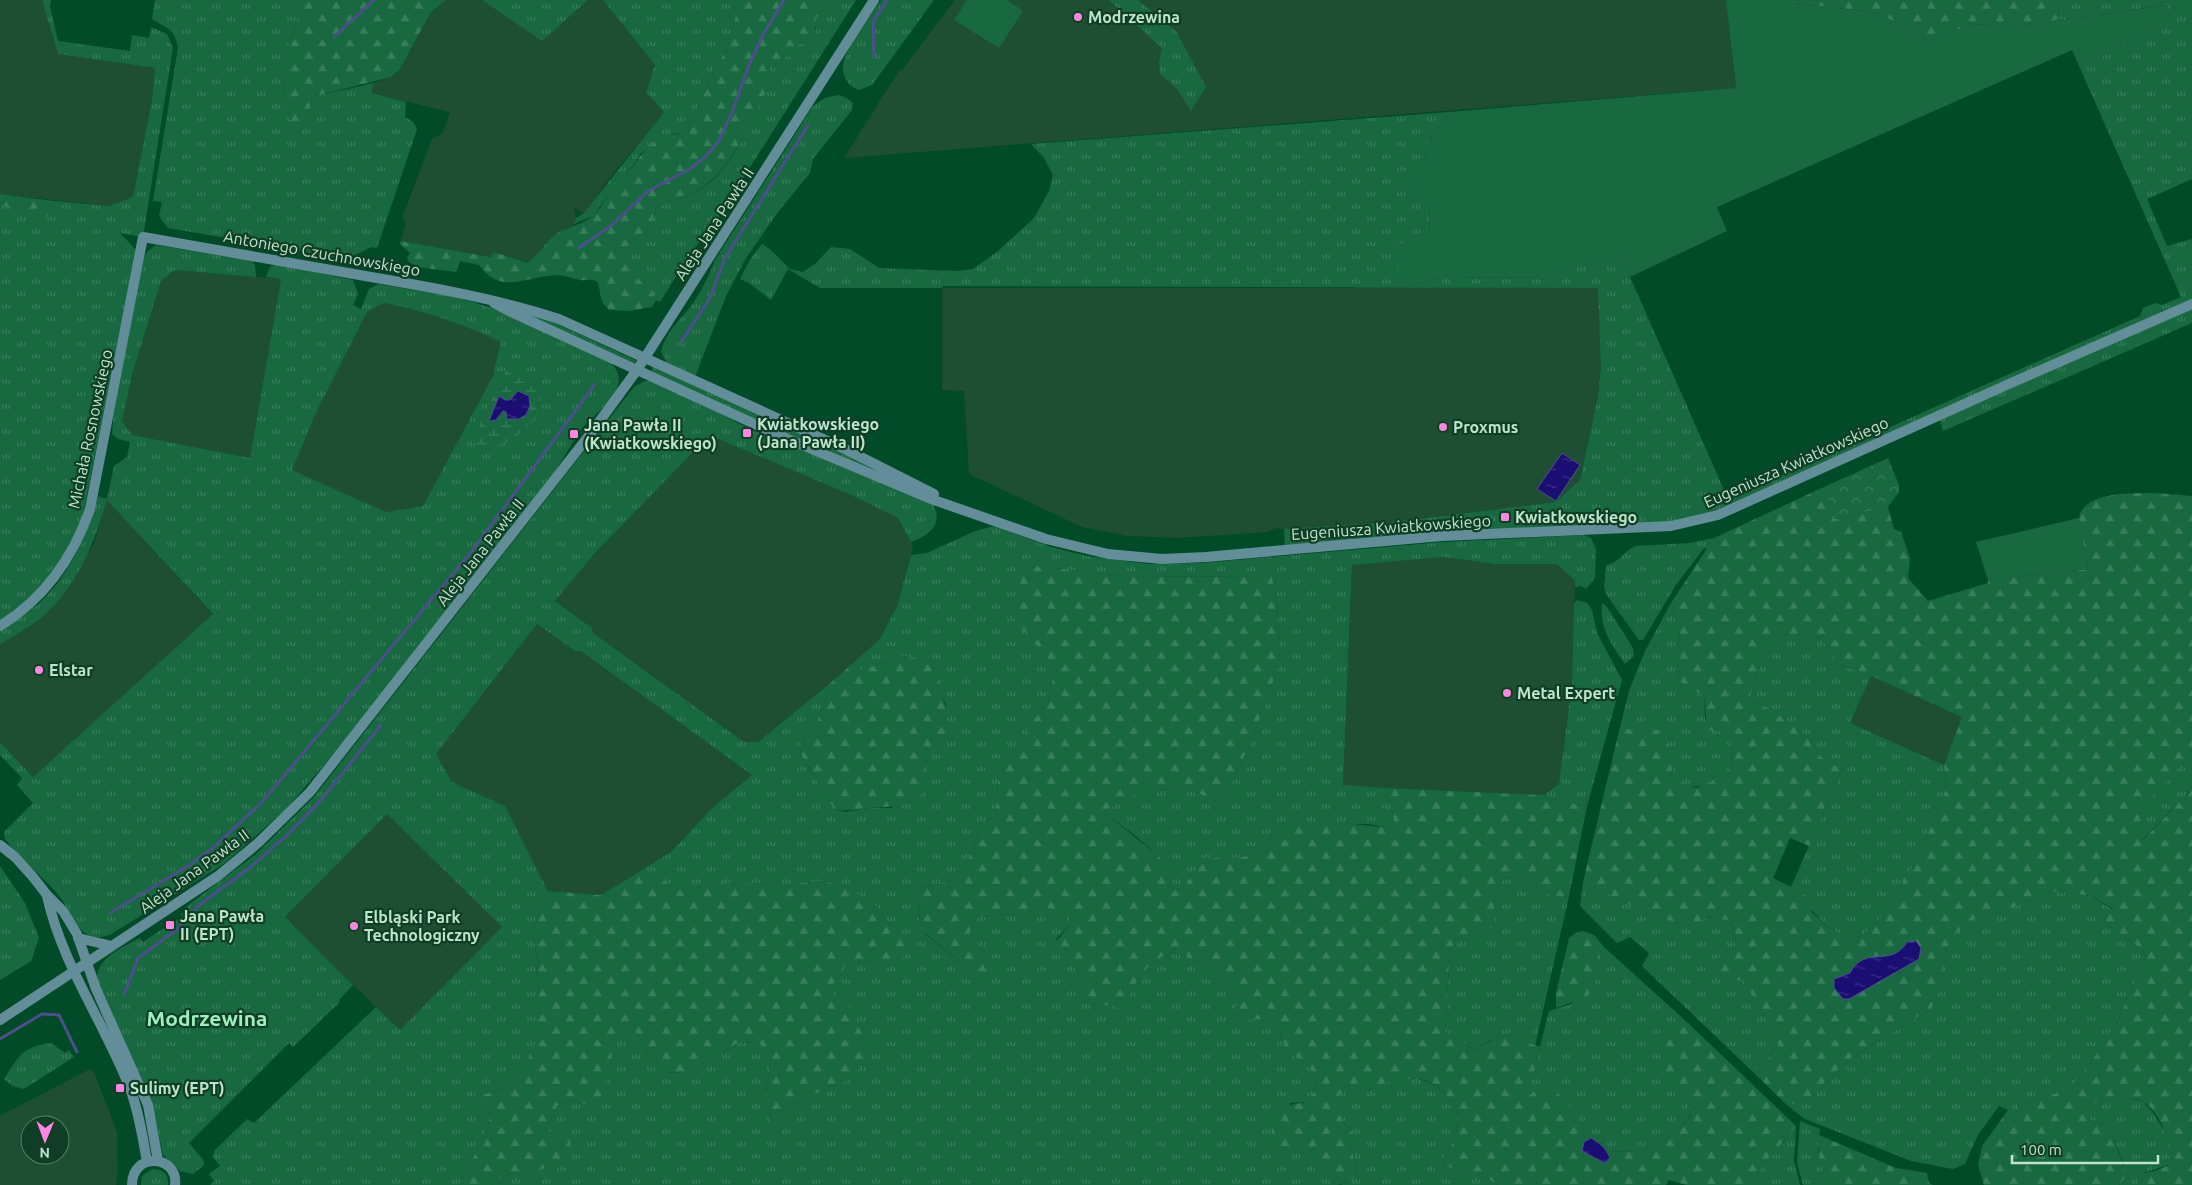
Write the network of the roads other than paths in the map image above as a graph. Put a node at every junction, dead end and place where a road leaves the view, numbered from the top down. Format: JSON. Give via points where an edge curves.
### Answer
{"nodes":[{"id":1,"x":874,"y":0,"type":"edge"},
{"id":2,"x":144,"y":237,"type":"joint"},
{"id":3,"x":494,"y":303,"type":"junction"},
{"id":4,"x":2192,"y":304,"type":"edge"},
{"id":5,"x":646,"y":358,"type":"junction"},
{"id":6,"x":637,"y":370,"type":"junction"},
{"id":7,"x":945,"y":503,"type":"junction"},
{"id":8,"x":0,"y":626,"type":"edge"},
{"id":9,"x":0,"y":845,"type":"edge"},
{"id":10,"x":47,"y":895,"type":"junction"},
{"id":11,"x":78,"y":938,"type":"junction"},
{"id":12,"x":112,"y":946,"type":"junction"},
{"id":13,"x":88,"y":962,"type":"junction"},
{"id":14,"x":74,"y":971,"type":"junction"},
{"id":15,"x":0,"y":1020,"type":"edge"},
{"id":16,"x":158,"y":1161,"type":"junction"},
{"id":17,"x":147,"y":1162,"type":"junction"},
{"id":18,"x":132,"y":1185,"type":"edge"},
{"id":19,"x":175,"y":1185,"type":"edge"}],
"edges":[{"from":1,"to":5,"type":"street","name":"Aleja Jana Pawła II"},
{"from":2,"to":3,"type":"street","name":"Antoniego Czuchnowskiego","via":[[443,289]]},
{"from":2,"to":8,"type":"street","name":"Michała Rosnowskiego","via":[[86,522],[49,586],[25,609]]},
{"from":3,"to":5,"type":"street","name":"Antoniego Czuchnowskiego","via":[[512,304],[559,318]]},
{"from":3,"to":6,"type":"street","name":"Antoniego Czuchnowskiego"},
{"from":4,"to":7,"type":"street","name":"Eugeniusza Kwiatkowskiego","via":[[1718,515],[1671,526],[1442,536],[1162,559],[1108,554],[1070,546]]},
{"from":5,"to":6,"type":"street","name":"Aleja Jana Pawła II"},
{"from":5,"to":7,"type":"street","name":"Eugeniusza Kwiatkowskiego","via":[[851,452],[934,494]]},
{"from":6,"to":7,"type":"street","name":"Eugeniusza Kwiatkowskiego","via":[[783,437]]},
{"from":6,"to":12,"type":"street","name":"Aleja Jana Pawła II","via":[[310,792],[238,860]]},
{"from":9,"to":10,"type":"street","via":[[34,877]]},
{"from":10,"to":11,"type":"street","via":[[63,911]]},
{"from":10,"to":14,"type":"street","via":[[51,916]]},
{"from":11,"to":12,"type":"street"},
{"from":11,"to":13,"type":"street"},
{"from":12,"to":13,"type":"street","name":"Aleja Jana Pawła II"},
{"from":13,"to":14,"type":"street","name":"Aleja Jana Pawła II"},
{"from":13,"to":16,"type":"street","via":[[96,989],[148,1105]]},
{"from":14,"to":15,"type":"street","name":"Aleja Jana Pawła II"},
{"from":14,"to":17,"type":"street","via":[[130,1090],[139,1117]]},
{"from":16,"to":17,"type":"street"},
{"from":16,"to":19,"type":"street","via":[[170,1168]]},
{"from":17,"to":18,"type":"street","via":[[136,1170]]}]}
